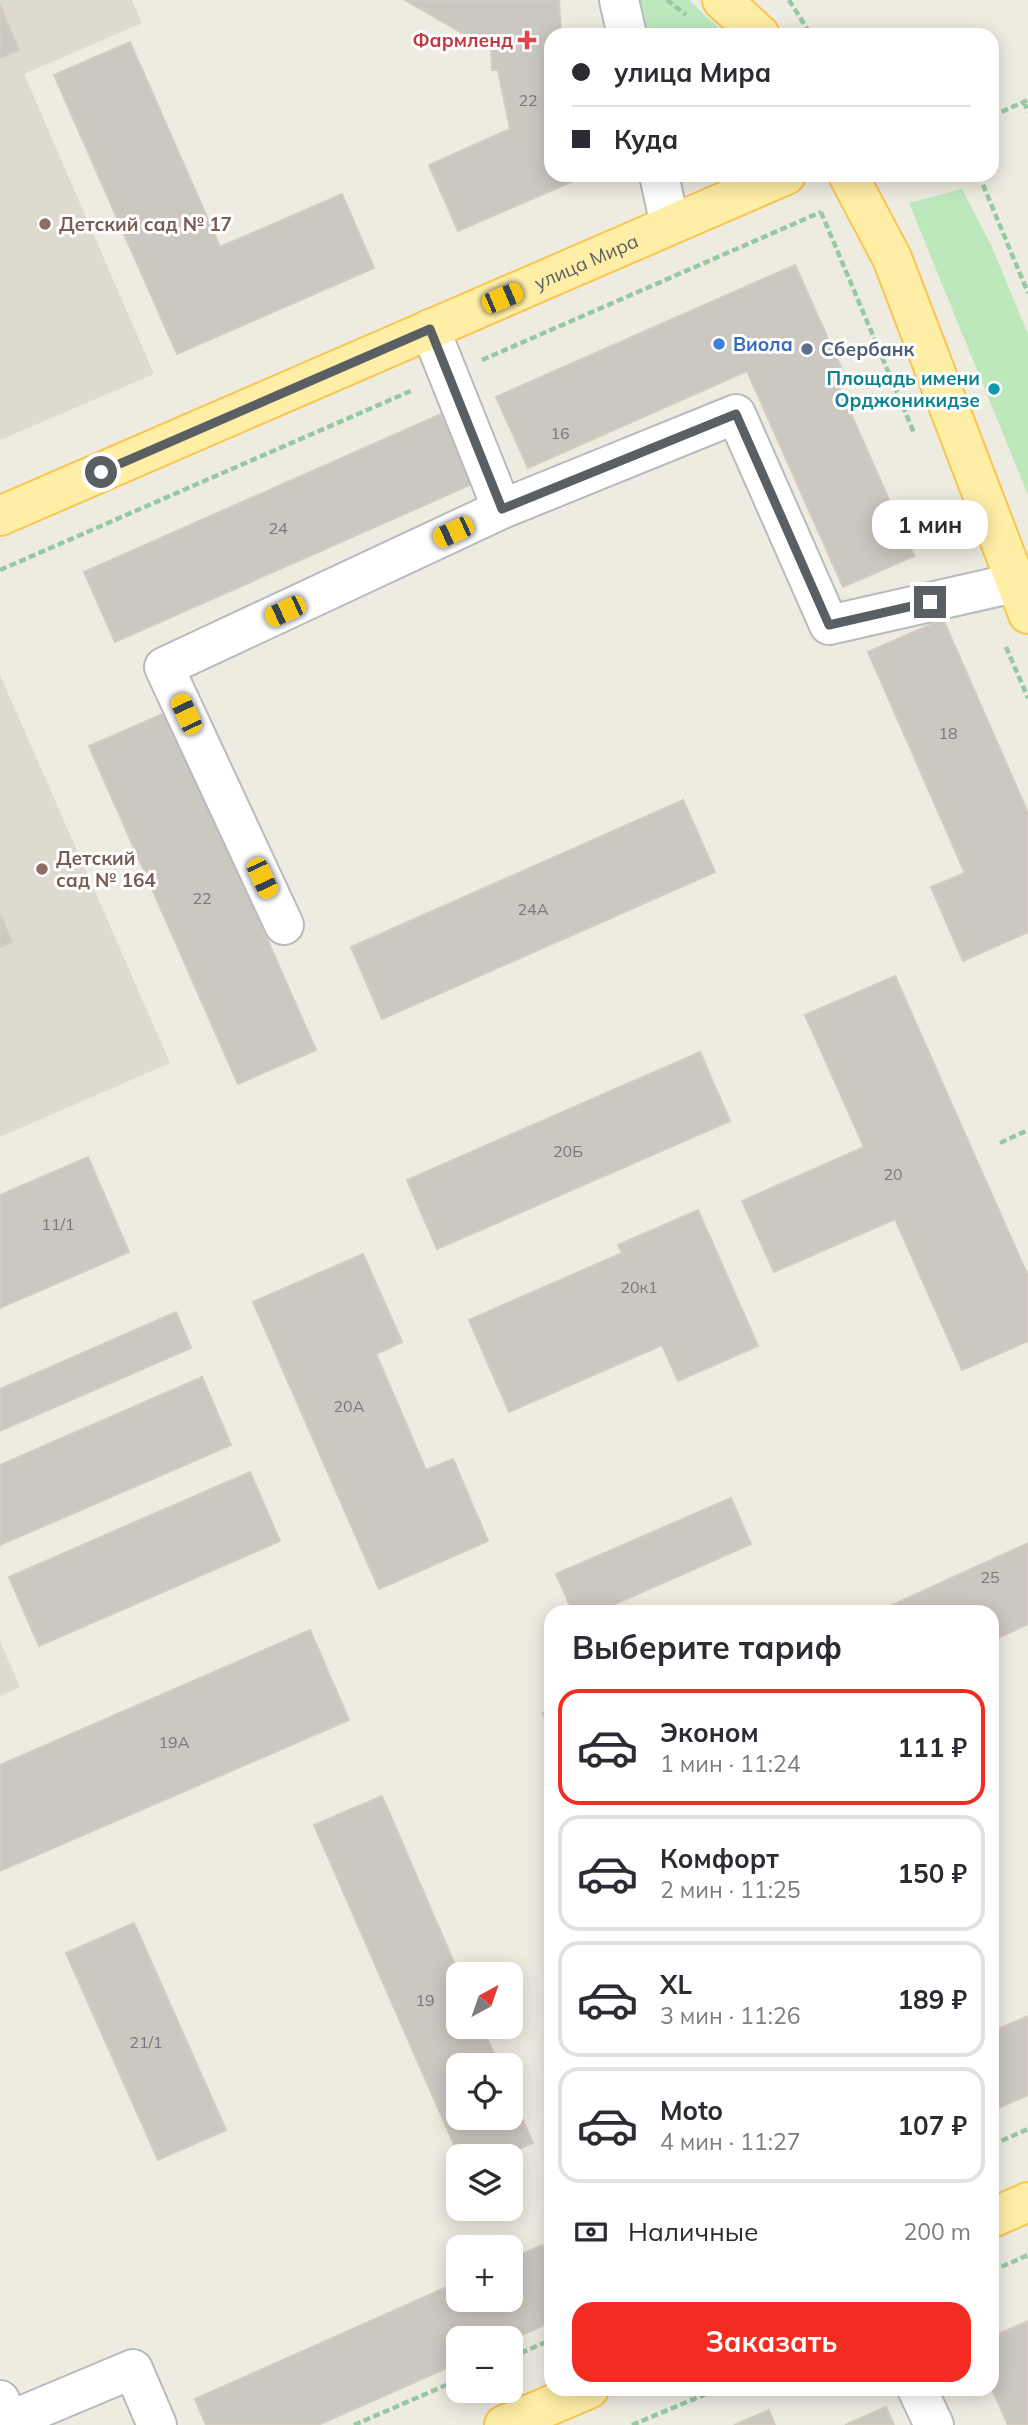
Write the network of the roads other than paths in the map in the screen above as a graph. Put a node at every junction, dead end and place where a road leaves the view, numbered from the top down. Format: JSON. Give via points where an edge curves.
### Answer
{"nodes":[{"id":1,"x":619,"y":0,"type":"edge"},
{"id":2,"x":722,"y":0,"type":"edge"},
{"id":3,"x":625,"y":28,"type":"edge"},
{"id":4,"x":752,"y":28,"type":"edge"},
{"id":5,"x":661,"y":182,"type":"edge"},
{"id":6,"x":770,"y":182,"type":"edge"},
{"id":7,"x":852,"y":182,"type":"edge"},
{"id":8,"x":670,"y":225,"type":"junction"},
{"id":9,"x":430,"y":329,"type":"junction"},
{"id":10,"x":502,"y":509,"type":"junction"},
{"id":11,"x":0,"y":516,"type":"edge"},
{"id":12,"x":1021,"y":599,"type":"edge"},
{"id":13,"x":284,"y":925,"type":"dead end"},
{"id":14,"x":1028,"y":2202,"type":"edge"},
{"id":15,"x":999,"y":2215,"type":"edge"},
{"id":16,"x":572,"y":2396,"type":"edge"},
{"id":17,"x":921,"y":2396,"type":"edge"},
{"id":18,"x":0,"y":2400,"type":"edge"},
{"id":19,"x":157,"y":2425,"type":"edge"},
{"id":20,"x":504,"y":2425,"type":"edge"},
{"id":21,"x":934,"y":2425,"type":"edge"}],
"edges":[{"from":1,"to":3,"type":"street"},
{"from":2,"to":4,"type":"main road"},
{"from":5,"to":8,"type":"street"},
{"from":6,"to":8,"type":"main road","name":"улица Мира"},
{"from":7,"to":12,"type":"main road","via":[[892,258]]},
{"from":8,"to":9,"type":"main road","name":"улица Мира"},
{"from":9,"to":10,"type":"street"},
{"from":9,"to":11,"type":"main road","name":"улица Мира"},
{"from":10,"to":12,"type":"street","via":[[736,414],[829,625]]},
{"from":10,"to":13,"type":"street","via":[[164,667]]},
{"from":14,"to":15,"type":"main road"},
{"from":16,"to":20,"type":"main road"},
{"from":17,"to":21,"type":"street"},
{"from":18,"to":19,"type":"street","via":[[9,2421],[133,2369]]}]}
